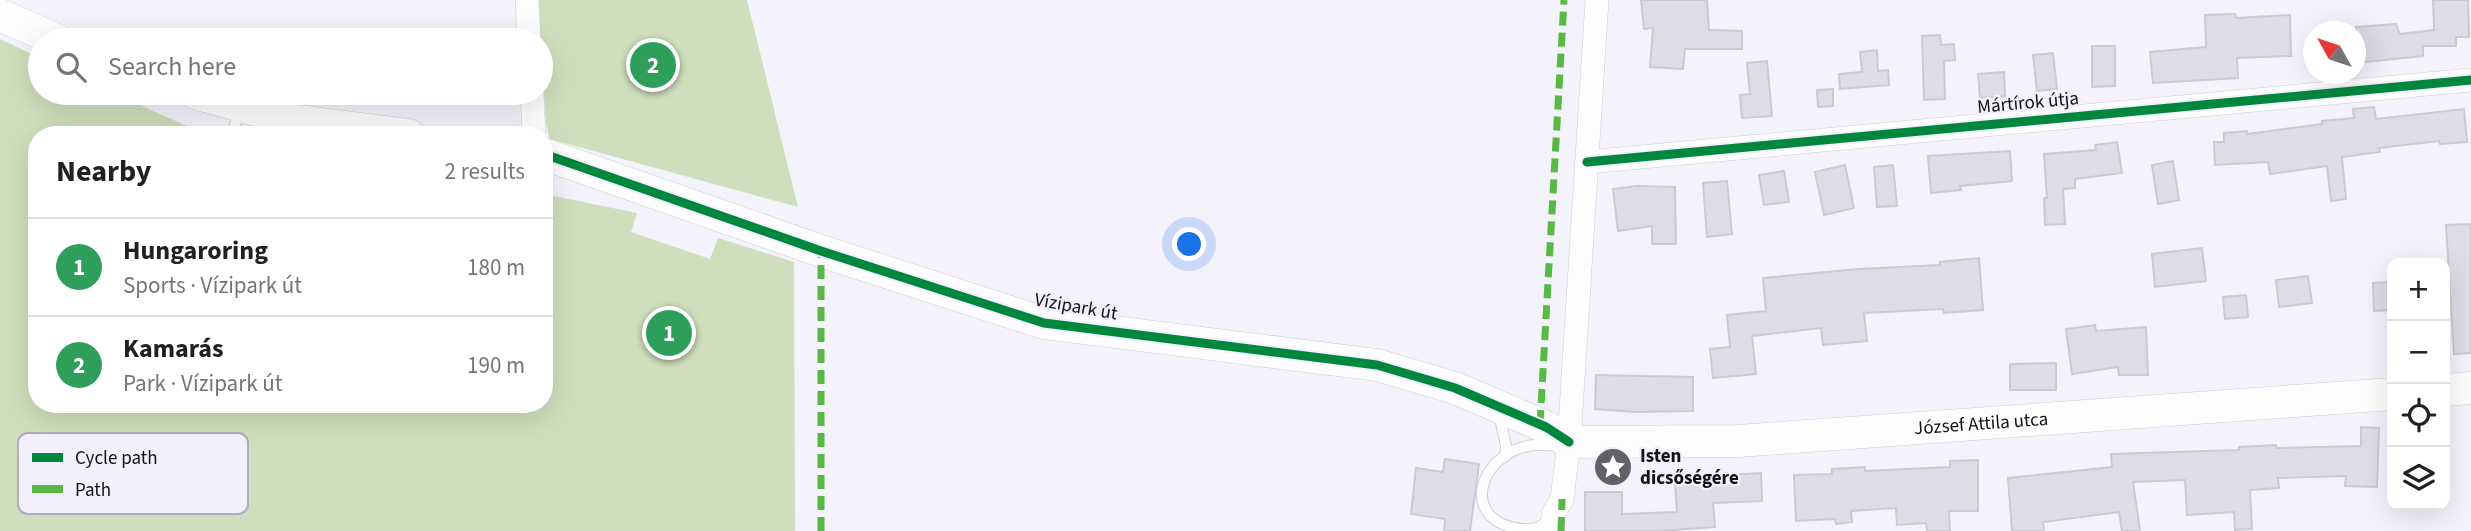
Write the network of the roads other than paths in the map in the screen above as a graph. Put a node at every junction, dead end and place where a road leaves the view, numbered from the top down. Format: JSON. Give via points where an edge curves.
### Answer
{"nodes":[{"id":1,"x":527,"y":0,"type":"edge"},
{"id":2,"x":1597,"y":0,"type":"edge"},
{"id":3,"x":0,"y":15,"type":"edge"},
{"id":4,"x":30,"y":28,"type":"edge"},
{"id":5,"x":528,"y":28,"type":"edge"},
{"id":6,"x":2471,"y":80,"type":"edge"},
{"id":7,"x":213,"y":105,"type":"edge"},
{"id":8,"x":532,"y":105,"type":"edge"},
{"id":9,"x":236,"y":120,"type":"edge"},
{"id":10,"x":338,"y":126,"type":"edge"},
{"id":11,"x":533,"y":126,"type":"edge"},
{"id":12,"x":553,"y":156,"type":"edge"},
{"id":13,"x":1587,"y":162,"type":"junction"},
{"id":14,"x":2471,"y":388,"type":"edge"},
{"id":15,"x":2450,"y":390,"type":"edge"},
{"id":16,"x":2387,"y":394,"type":"edge"},
{"id":17,"x":1494,"y":404,"type":"junction"},
{"id":18,"x":1569,"y":442,"type":"junction"},
{"id":19,"x":1505,"y":457,"type":"junction"},
{"id":20,"x":1553,"y":522,"type":"edge"}],
"edges":[{"from":1,"to":5,"type":"street"},
{"from":2,"to":13,"type":"street"},
{"from":3,"to":4,"type":"street"},
{"from":6,"to":13,"type":"street","name":"Mártírok útja"},
{"from":7,"to":9,"type":"street"},
{"from":8,"to":11,"type":"street"},
{"from":9,"to":10,"type":"street"},
{"from":12,"to":17,"type":"street","name":"Vízipark út","via":[[821,251],[1044,323],[1377,365]]},
{"from":13,"to":18,"type":"street"},
{"from":14,"to":15,"type":"street"},
{"from":16,"to":18,"type":"street","name":"József Attila utca","via":[[1738,441]]},
{"from":17,"to":18,"type":"street","name":"Vízipark út"},
{"from":17,"to":19,"type":"lane","via":[[1501,416]]},
{"from":18,"to":19,"type":"lane","via":[[1532,445]]},
{"from":18,"to":20,"type":"street","via":[[1562,499]]},
{"from":19,"to":20,"type":"lane","via":[[1487,471],[1483,482],[1481,493],[1489,516],[1512,528],[1535,530]]}]}
